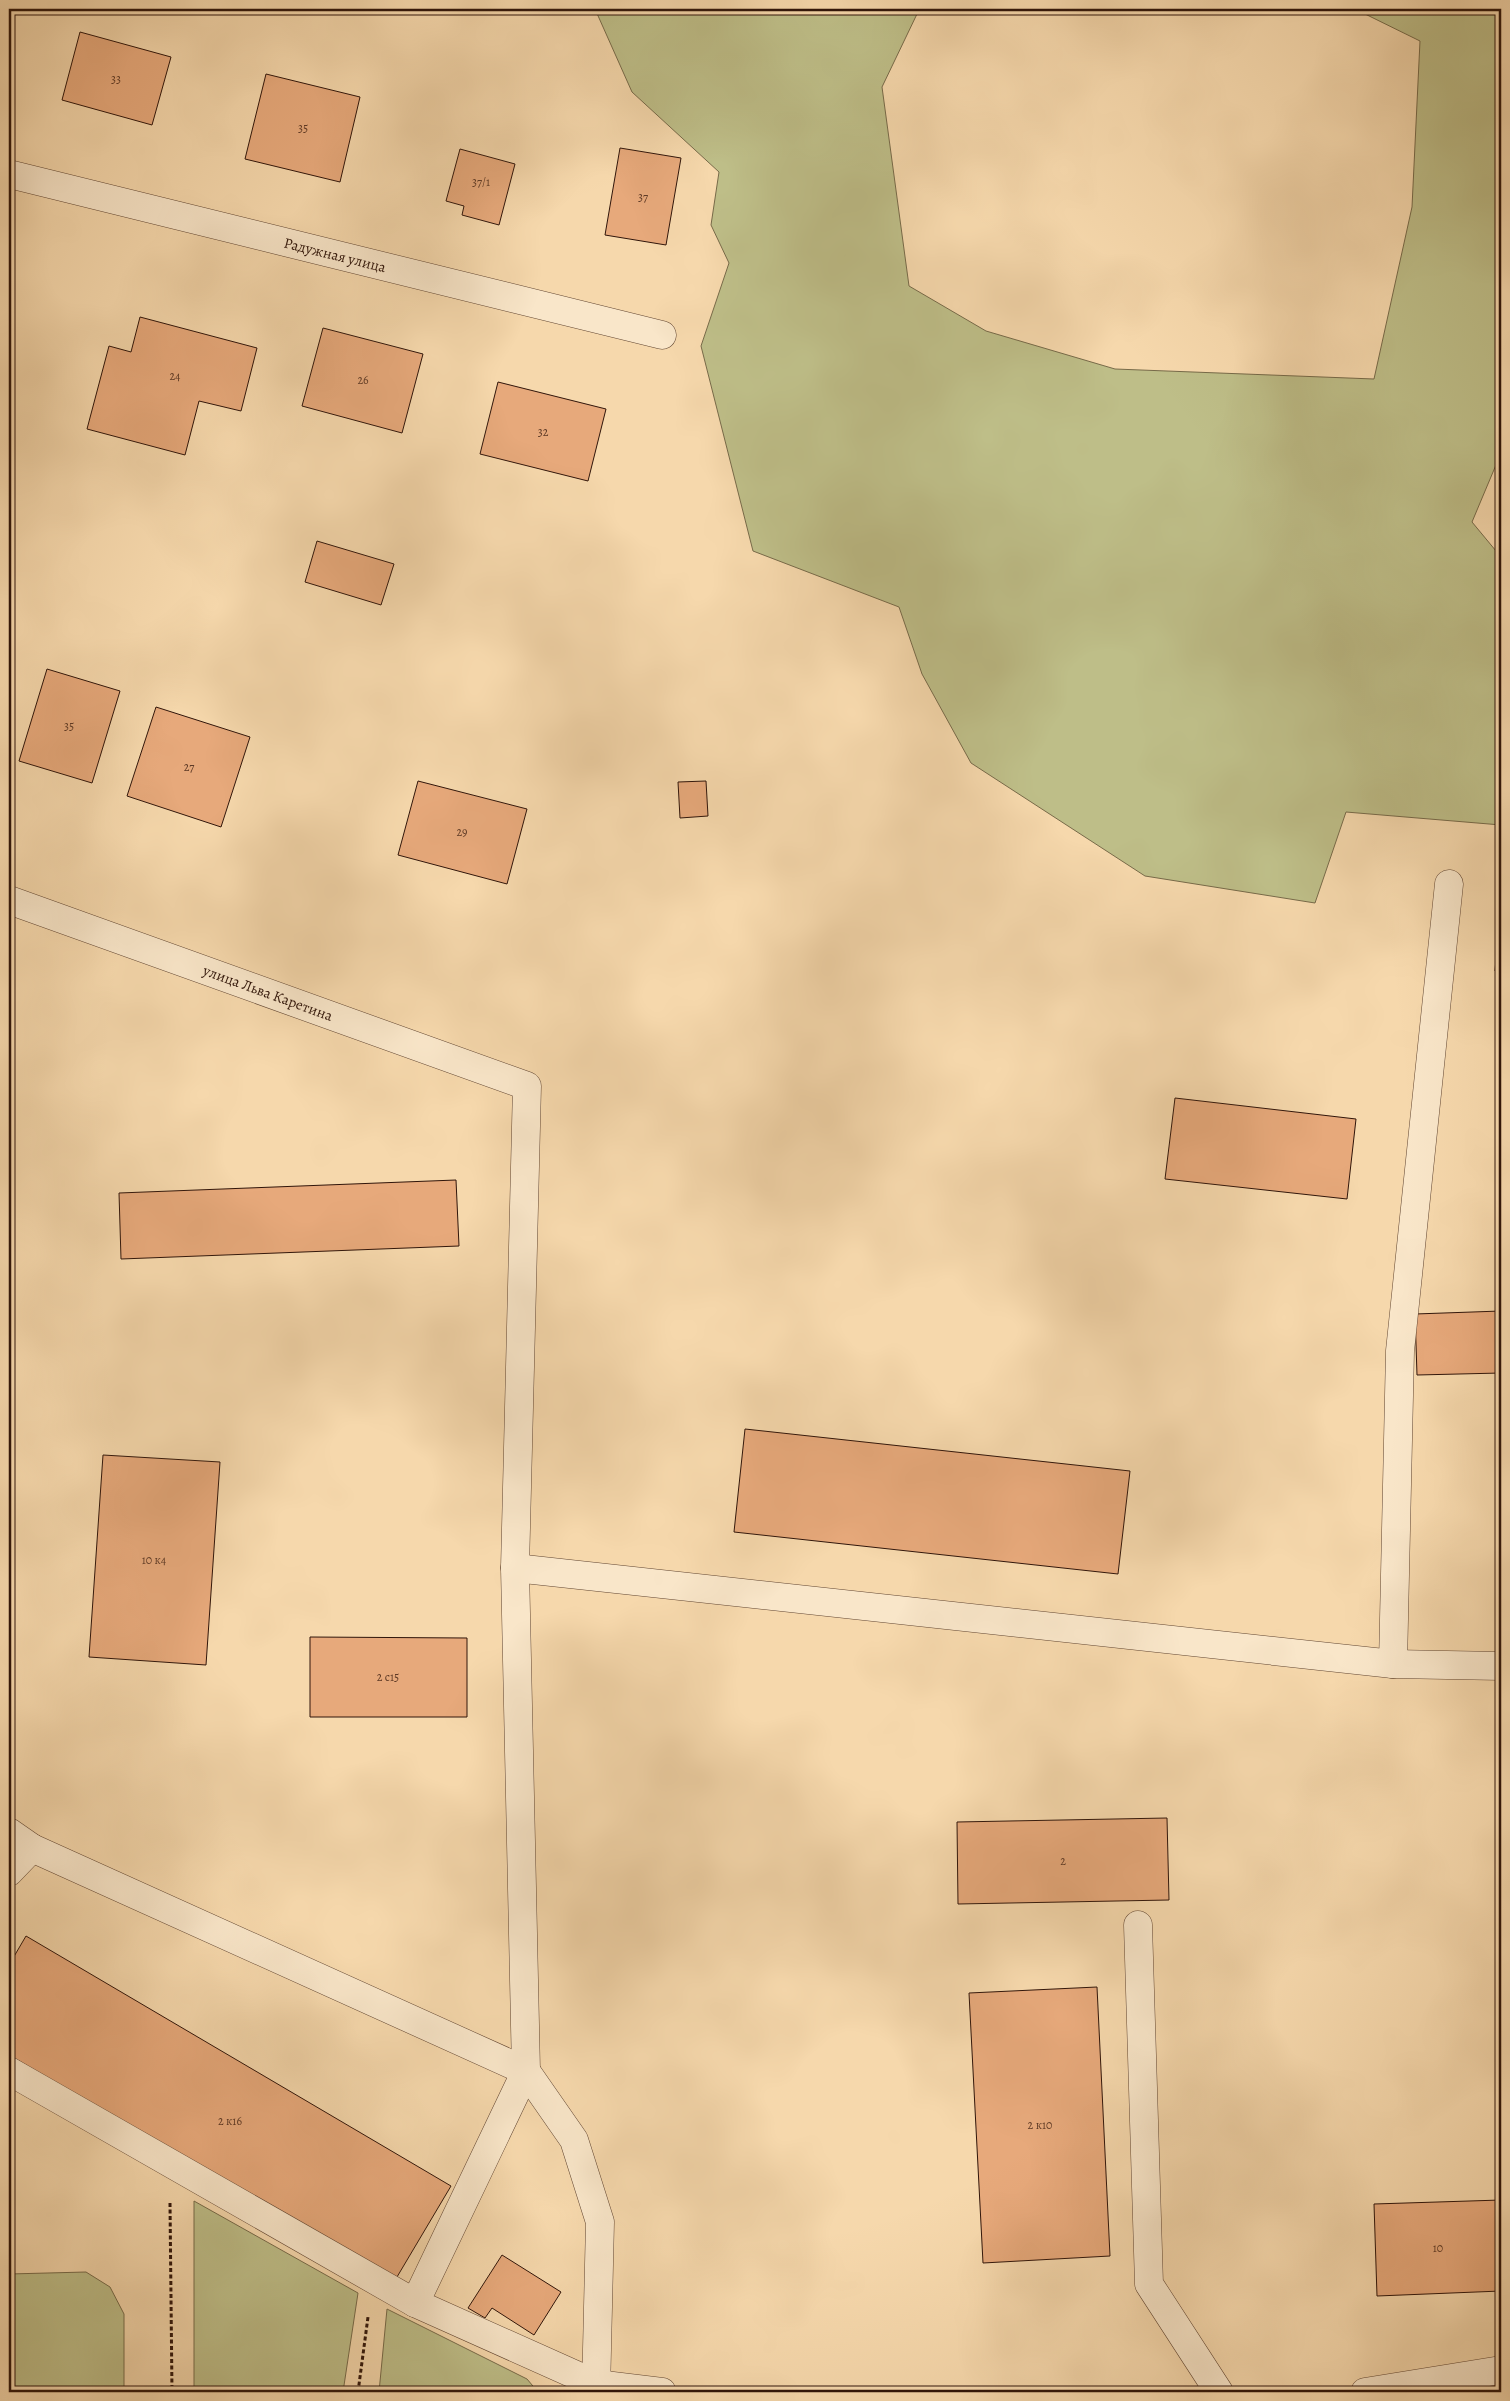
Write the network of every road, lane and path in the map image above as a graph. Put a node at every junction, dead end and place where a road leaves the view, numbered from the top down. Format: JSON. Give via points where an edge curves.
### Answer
{"nodes":[{"id":1,"x":9,"y":174,"type":"edge"},
{"id":2,"x":662,"y":335,"type":"dead end"},
{"id":3,"x":1449,"y":884,"type":"dead end"},
{"id":4,"x":9,"y":900,"type":"edge"},
{"id":5,"x":515,"y":1568,"type":"junction"},
{"id":6,"x":1393,"y":1664,"type":"junction"},
{"id":7,"x":1501,"y":1666,"type":"edge"},
{"id":8,"x":9,"y":1832,"type":"edge"},
{"id":9,"x":32,"y":1848,"type":"junction"},
{"id":10,"x":9,"y":1872,"type":"edge"},
{"id":11,"x":1138,"y":1925,"type":"dead end"},
{"id":12,"x":9,"y":2071,"type":"edge"},
{"id":13,"x":526,"y":2071,"type":"junction"},
{"id":14,"x":169,"y":2162,"type":"junction"},
{"id":15,"x":372,"y":2279,"type":"junction"},
{"id":16,"x":415,"y":2303,"type":"junction"},
{"id":17,"x":1501,"y":2370,"type":"edge"},
{"id":18,"x":596,"y":2388,"type":"edge"},
{"id":19,"x":172,"y":2392,"type":"edge"},
{"id":20,"x":358,"y":2392,"type":"edge"},
{"id":21,"x":662,"y":2392,"type":"edge"},
{"id":22,"x":1219,"y":2392,"type":"edge"},
{"id":23,"x":1365,"y":2392,"type":"edge"}],
"edges":[{"from":1,"to":2,"type":"street","name":"Радужная улица"},
{"from":3,"to":6,"type":"street","via":[[1400,1351]]},
{"from":4,"to":5,"type":"street","name":"улица Льва Каретина","via":[[528,1086]]},
{"from":5,"to":6,"type":"street"},
{"from":5,"to":13,"type":"street"},
{"from":6,"to":7,"type":"street"},
{"from":8,"to":9,"type":"street"},
{"from":9,"to":10,"type":"street"},
{"from":9,"to":13,"type":"street"},
{"from":11,"to":22,"type":"street","via":[[1148,2284]]},
{"from":12,"to":14,"type":"street"},
{"from":13,"to":16,"type":"street"},
{"from":13,"to":18,"type":"street","via":[[574,2140],[600,2222]]},
{"from":14,"to":15,"type":"street"},
{"from":14,"to":19,"type":"path"},
{"from":15,"to":16,"type":"street"},
{"from":15,"to":20,"type":"path"},
{"from":16,"to":18,"type":"street"},
{"from":17,"to":23,"type":"street"},
{"from":18,"to":21,"type":"street"}]}
